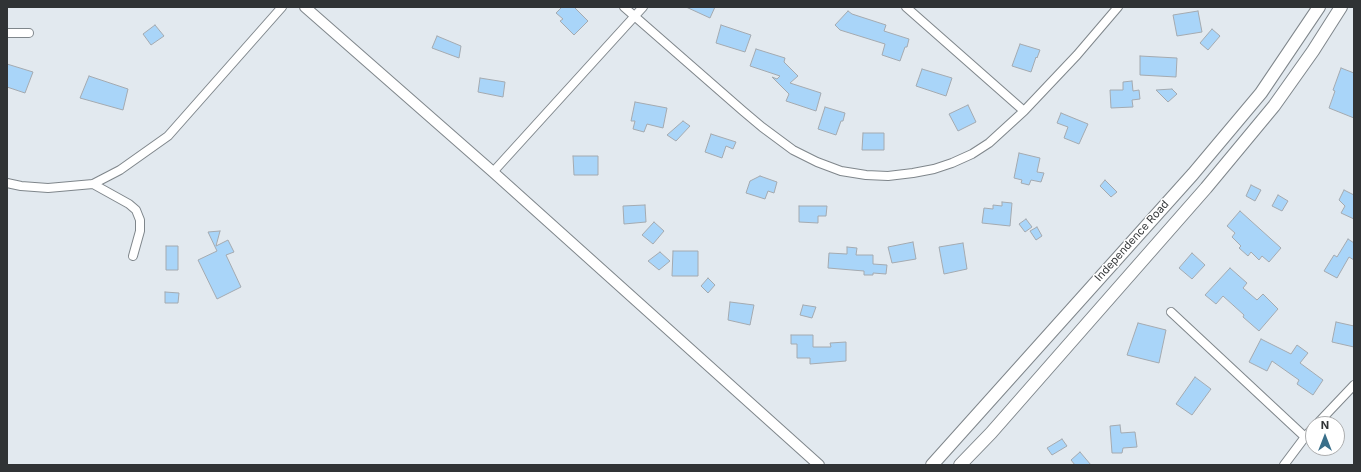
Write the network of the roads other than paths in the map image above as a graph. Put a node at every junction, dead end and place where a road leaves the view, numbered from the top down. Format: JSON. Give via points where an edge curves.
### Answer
{"nodes":[{"id":1,"x":282,"y":7,"type":"edge"},
{"id":2,"x":305,"y":7,"type":"edge"},
{"id":3,"x":624,"y":7,"type":"edge"},
{"id":4,"x":643,"y":7,"type":"edge"},
{"id":5,"x":906,"y":7,"type":"edge"},
{"id":6,"x":1118,"y":7,"type":"edge"},
{"id":7,"x":1319,"y":7,"type":"edge"},
{"id":8,"x":1341,"y":7,"type":"edge"},
{"id":9,"x":634,"y":17,"type":"junction"},
{"id":10,"x":29,"y":33,"type":"dead end"},
{"id":11,"x":7,"y":34,"type":"edge"},
{"id":12,"x":1024,"y":111,"type":"junction"},
{"id":13,"x":493,"y":172,"type":"junction"},
{"id":14,"x":7,"y":183,"type":"edge"},
{"id":15,"x":93,"y":184,"type":"junction"},
{"id":16,"x":133,"y":256,"type":"dead end"},
{"id":17,"x":1171,"y":312,"type":"dead end"},
{"id":18,"x":1354,"y":385,"type":"edge"},
{"id":19,"x":1325,"y":416,"type":"edge"},
{"id":20,"x":1305,"y":436,"type":"joint"},
{"id":21,"x":936,"y":464,"type":"edge"},
{"id":22,"x":819,"y":465,"type":"edge"},
{"id":23,"x":960,"y":465,"type":"edge"},
{"id":24,"x":1284,"y":465,"type":"edge"}],
"edges":[{"from":1,"to":15,"type":"street","via":[[168,136],[120,170]]},
{"from":2,"to":13,"type":"street"},
{"from":3,"to":9,"type":"street"},
{"from":4,"to":9,"type":"street"},
{"from":5,"to":12,"type":"street"},
{"from":6,"to":12,"type":"street"},
{"from":7,"to":21,"type":"main road","name":"Independence Road","via":[[1261,93],[1193,174]]},
{"from":8,"to":23,"type":"main road","name":"Independence Road","via":[[1274,106],[1206,188]]},
{"from":9,"to":12,"type":"street","via":[[762,127],[793,150],[842,171],[888,176],[913,174],[946,165],[972,154],[989,143]]},
{"from":9,"to":13,"type":"street"},
{"from":10,"to":11,"type":"street"},
{"from":13,"to":22,"type":"street"},
{"from":14,"to":15,"type":"street","via":[[48,188]]},
{"from":15,"to":16,"type":"street","via":[[136,210],[140,220],[140,231]]},
{"from":17,"to":20,"type":"street"},
{"from":18,"to":19,"type":"street"},
{"from":20,"to":24,"type":"street"}]}
